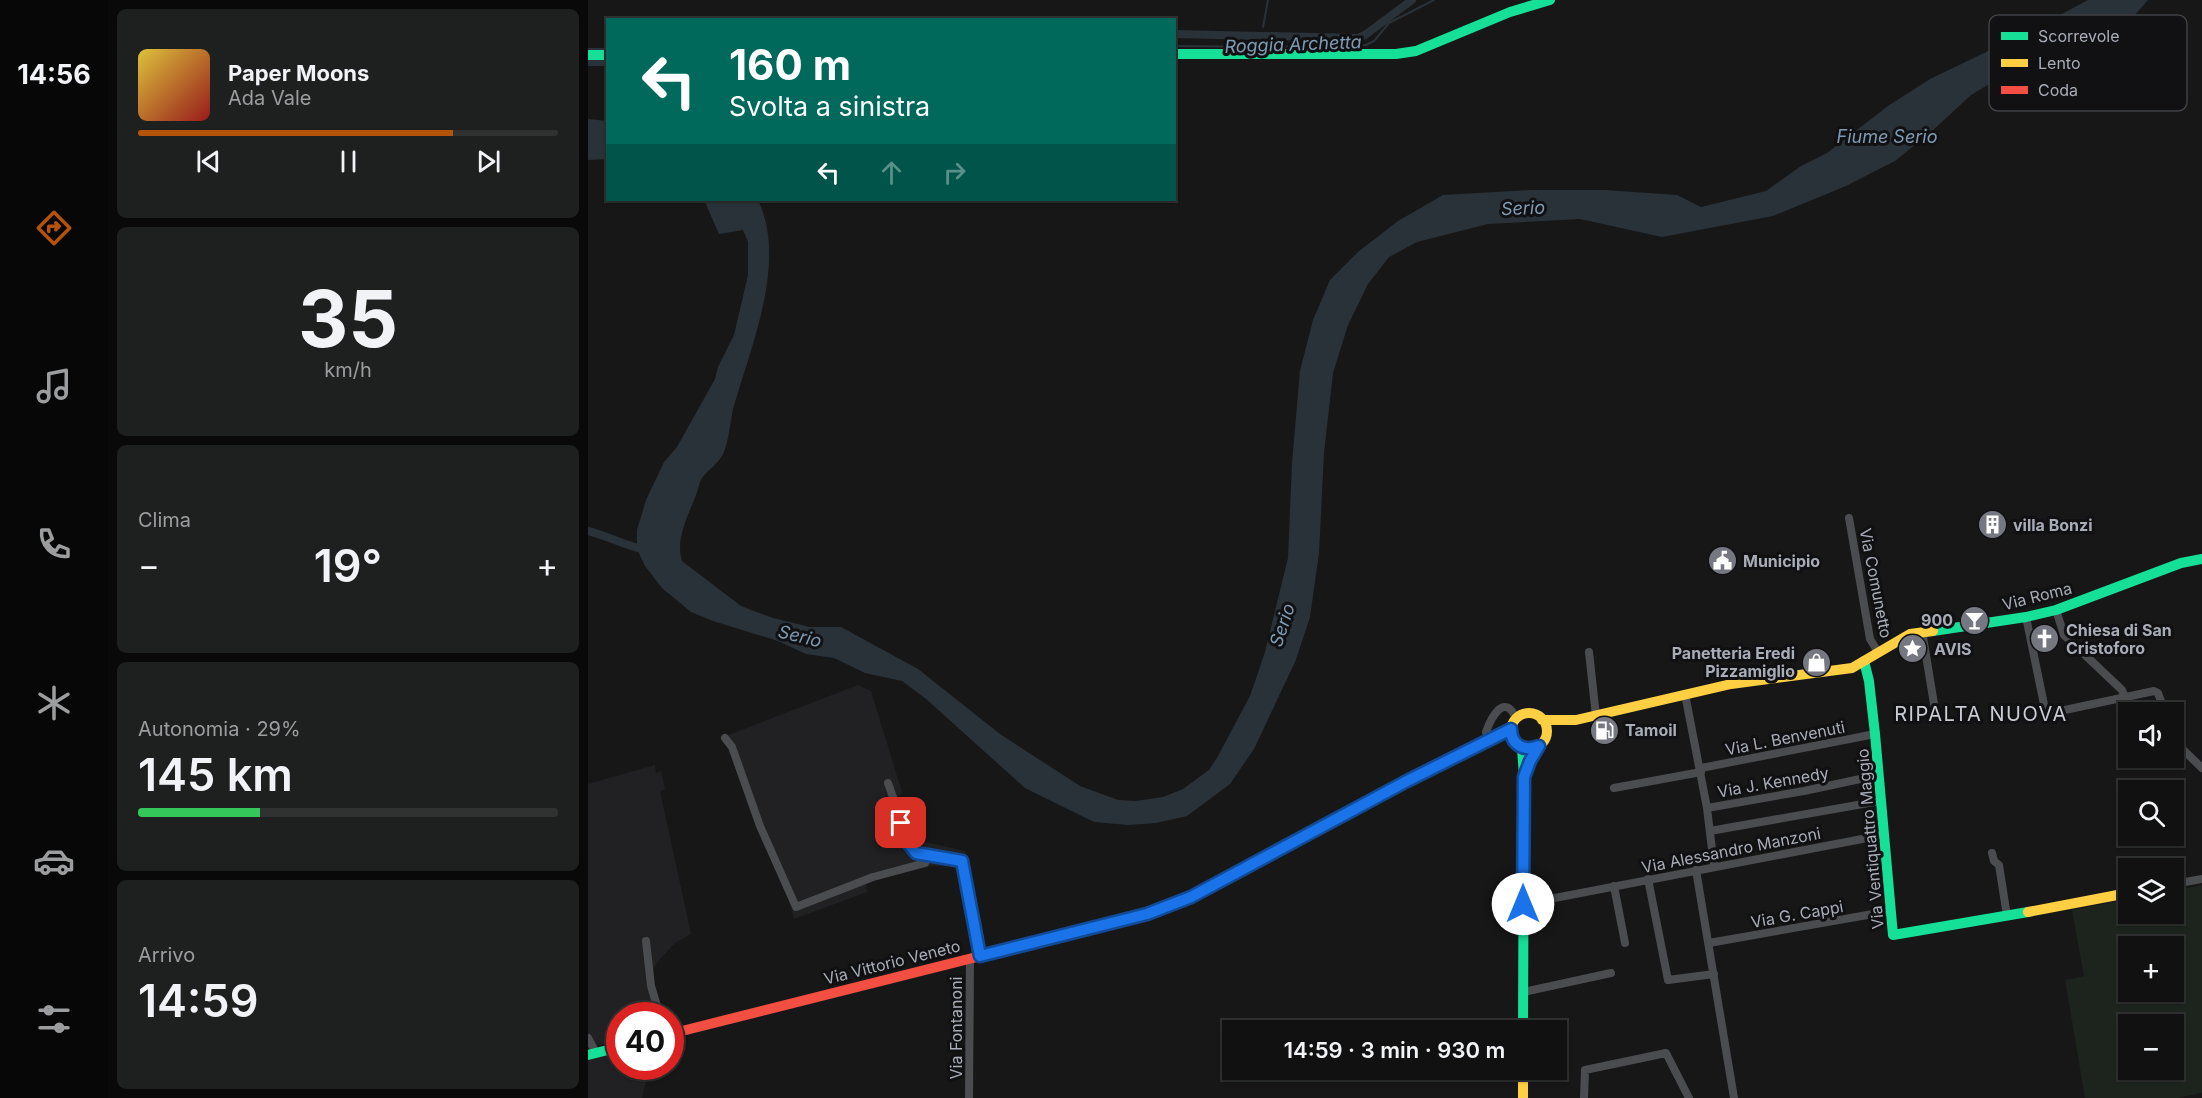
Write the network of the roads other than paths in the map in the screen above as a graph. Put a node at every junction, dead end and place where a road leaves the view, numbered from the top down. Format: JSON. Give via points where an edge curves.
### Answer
{"nodes":[{"id":1,"x":1550,"y":0,"type":"edge"},
{"id":2,"x":1176,"y":54,"type":"edge"},
{"id":3,"x":588,"y":55,"type":"edge"},
{"id":4,"x":606,"y":55,"type":"edge"},
{"id":5,"x":1849,"y":518,"type":"dead end"},
{"id":6,"x":2202,"y":559,"type":"edge"},
{"id":7,"x":2056,"y":610,"type":"junction"},
{"id":8,"x":2026,"y":617,"type":"junction"},
{"id":9,"x":1922,"y":631,"type":"junction"},
{"id":10,"x":1589,"y":652,"type":"dead end"},
{"id":11,"x":1878,"y":652,"type":"junction"},
{"id":12,"x":1864,"y":662,"type":"junction"},
{"id":13,"x":1685,"y":694,"type":"junction"},
{"id":14,"x":2125,"y":698,"type":"junction"},
{"id":15,"x":2161,"y":702,"type":"edge"},
{"id":16,"x":1934,"y":704,"type":"dead end"},
{"id":17,"x":1596,"y":716,"type":"junction"},
{"id":18,"x":1544,"y":725,"type":"junction"},
{"id":19,"x":1486,"y":732,"type":"dead end"},
{"id":20,"x":1516,"y":734,"type":"junction"},
{"id":21,"x":1875,"y":734,"type":"junction"},
{"id":22,"x":725,"y":738,"type":"dead end"},
{"id":23,"x":1539,"y":746,"type":"junction"},
{"id":24,"x":2184,"y":751,"type":"edge"},
{"id":25,"x":2202,"y":768,"type":"edge"},
{"id":26,"x":1701,"y":770,"type":"junction"},
{"id":27,"x":1879,"y":775,"type":"junction"},
{"id":28,"x":1524,"y":777,"type":"junction"},
{"id":29,"x":888,"y":783,"type":"dead end"},
{"id":30,"x":1614,"y":788,"type":"dead end"},
{"id":31,"x":1881,"y":801,"type":"junction"},
{"id":32,"x":1707,"y":808,"type":"junction"},
{"id":33,"x":1710,"y":831,"type":"junction"},
{"id":34,"x":1883,"y":835,"type":"junction"},
{"id":35,"x":1992,"y":853,"type":"dead end"},
{"id":36,"x":929,"y":856,"type":"junction"},
{"id":37,"x":1713,"y":866,"type":"junction"},
{"id":38,"x":1696,"y":870,"type":"junction"},
{"id":39,"x":1648,"y":879,"type":"junction"},
{"id":40,"x":2202,"y":879,"type":"edge"},
{"id":41,"x":2184,"y":882,"type":"edge"},
{"id":42,"x":1614,"y":886,"type":"junction"},
{"id":43,"x":2118,"y":894,"type":"edge"},
{"id":44,"x":1523,"y":904,"type":"junction"},
{"id":45,"x":1890,"y":911,"type":"junction"},
{"id":46,"x":2007,"y":916,"type":"junction"},
{"id":47,"x":646,"y":941,"type":"dead end"},
{"id":48,"x":1625,"y":943,"type":"dead end"},
{"id":49,"x":1708,"y":943,"type":"junction"},
{"id":50,"x":975,"y":957,"type":"junction"},
{"id":51,"x":1611,"y":973,"type":"dead end"},
{"id":52,"x":1714,"y":974,"type":"junction"},
{"id":53,"x":1523,"y":992,"type":"junction"},
{"id":54,"x":656,"y":1002,"type":"edge"},
{"id":55,"x":1523,"y":1020,"type":"edge"},
{"id":56,"x":684,"y":1030,"type":"edge"},
{"id":57,"x":588,"y":1038,"type":"edge"},
{"id":58,"x":592,"y":1054,"type":"edge"},
{"id":59,"x":1523,"y":1080,"type":"edge"},
{"id":60,"x":969,"y":1098,"type":"edge"},
{"id":61,"x":1523,"y":1098,"type":"edge"},
{"id":62,"x":1584,"y":1098,"type":"edge"},
{"id":63,"x":1689,"y":1098,"type":"edge"},
{"id":64,"x":1734,"y":1098,"type":"edge"}],
"edges":[{"from":1,"to":2,"type":"main road","via":[[1510,12],[1416,51],[1396,54]]},
{"from":3,"to":4,"type":"main road"},
{"from":5,"to":11,"type":"street","name":"Via Comunetto","via":[[1870,639]]},
{"from":6,"to":7,"type":"main road","name":"Via Roma","via":[[2181,563]]},
{"from":7,"to":8,"type":"main road","name":"Via Roma"},
{"from":7,"to":14,"type":"street","via":[[2064,634],[2122,690]]},
{"from":8,"to":9,"type":"main road","name":"Via Roma"},
{"from":8,"to":14,"type":"street","via":[[2046,714]]},
{"from":9,"to":11,"type":"main road","name":"Via Roma"},
{"from":9,"to":16,"type":"street"},
{"from":10,"to":17,"type":"street"},
{"from":11,"to":12,"type":"main road","name":"Via Roma"},
{"from":12,"to":13,"type":"main road","via":[[1836,671]]},
{"from":12,"to":21,"type":"main road","name":"Via Ventiquattro Maggio"},
{"from":13,"to":17,"type":"main road"},
{"from":13,"to":26,"type":"street"},
{"from":14,"to":15,"type":"street","via":[[2154,691]]},
{"from":17,"to":18,"type":"main road"},
{"from":18,"to":20,"type":"main road","via":[[1527,713]]},
{"from":18,"to":23,"type":"main road"},
{"from":19,"to":20,"type":"street","via":[[1494,712],[1506,708],[1513,711]]},
{"from":20,"to":23,"type":"main road","via":[[1527,749]]},
{"from":20,"to":28,"type":"main road"},
{"from":20,"to":50,"type":"main road","name":"Via Vittorio Veneto","via":[[1446,761],[1168,907]]},
{"from":21,"to":26,"type":"street","name":"Via L. Benvenuti"},
{"from":21,"to":27,"type":"main road","name":"Via Ventiquattro Maggio"},
{"from":22,"to":36,"type":"street","via":[[796,907],[873,877],[925,863]]},
{"from":23,"to":28,"type":"main road"},
{"from":24,"to":25,"type":"street"},
{"from":26,"to":30,"type":"street","name":"Via L. Benvenuti"},
{"from":26,"to":32,"type":"street"},
{"from":27,"to":31,"type":"main road","name":"Via Ventiquattro Maggio"},
{"from":27,"to":32,"type":"street","name":"Via J. Kennedy"},
{"from":28,"to":44,"type":"main road"},
{"from":29,"to":36,"type":"street","via":[[908,843],[916,853]]},
{"from":31,"to":33,"type":"street"},
{"from":31,"to":34,"type":"main road","name":"Via Ventiquattro Maggio"},
{"from":32,"to":33,"type":"street"},
{"from":33,"to":37,"type":"street"},
{"from":34,"to":37,"type":"street","name":"Via Alessandro Manzoni"},
{"from":34,"to":45,"type":"main road","name":"Via Ventiquattro Maggio"},
{"from":35,"to":46,"type":"street","via":[[1999,865]]},
{"from":36,"to":50,"type":"street","name":"Via Fontanoni","via":[[962,861]]},
{"from":37,"to":38,"type":"street","name":"Via Alessandro Manzoni"},
{"from":38,"to":39,"type":"street","name":"Via Alessandro Manzoni"},
{"from":38,"to":49,"type":"street"},
{"from":39,"to":42,"type":"street","name":"Via Alessandro Manzoni"},
{"from":39,"to":52,"type":"street","via":[[1668,980]]},
{"from":40,"to":41,"type":"street"},
{"from":42,"to":44,"type":"street","name":"Via Alessandro Manzoni"},
{"from":42,"to":48,"type":"street"},
{"from":43,"to":46,"type":"main road","name":"Via Ventiquattro Maggio"},
{"from":44,"to":53,"type":"main road"},
{"from":45,"to":46,"type":"main road","name":"Via Ventiquattro Maggio","via":[[1893,935]]},
{"from":45,"to":49,"type":"street","name":"Via G. Cappi"},
{"from":47,"to":54,"type":"street"},
{"from":49,"to":52,"type":"street"},
{"from":50,"to":56,"type":"main road","name":"Via Vittorio Veneto"},
{"from":50,"to":60,"type":"street","name":"Via Fontanoni"},
{"from":51,"to":53,"type":"street"},
{"from":52,"to":64,"type":"street"},
{"from":53,"to":55,"type":"main road"},
{"from":57,"to":58,"type":"street"},
{"from":59,"to":61,"type":"main road"},
{"from":62,"to":63,"type":"street","via":[[1585,1070],[1666,1053]]}]}
